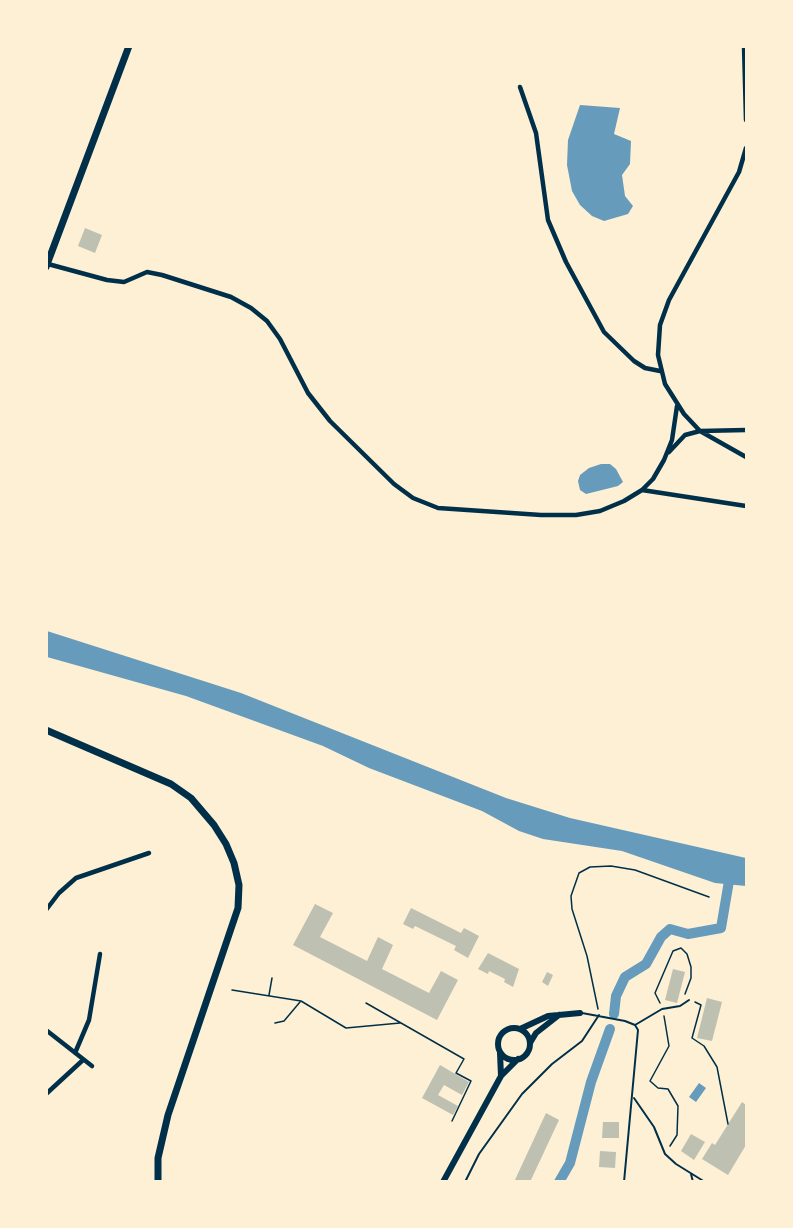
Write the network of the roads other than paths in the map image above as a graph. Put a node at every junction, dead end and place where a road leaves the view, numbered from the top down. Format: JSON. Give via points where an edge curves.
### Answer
{"nodes":[{"id":1,"x":129,"y":46,"type":"edge"},
{"id":2,"x":744,"y":46,"type":"edge"},
{"id":3,"x":520,"y":87,"type":"dead end"},
{"id":4,"x":747,"y":120,"type":"edge"},
{"id":5,"x":747,"y":148,"type":"edge"},
{"id":6,"x":47,"y":265,"type":"edge"},
{"id":7,"x":660,"y":371,"type":"junction"},
{"id":8,"x":677,"y":406,"type":"junction"},
{"id":9,"x":747,"y":430,"type":"edge"},
{"id":10,"x":700,"y":431,"type":"junction"},
{"id":11,"x":747,"y":457,"type":"edge"},
{"id":12,"x":664,"y":460,"type":"junction"},
{"id":13,"x":642,"y":490,"type":"junction"},
{"id":14,"x":747,"y":506,"type":"edge"},
{"id":15,"x":46,"y":730,"type":"edge"},
{"id":16,"x":149,"y":853,"type":"dead end"},
{"id":17,"x":46,"y":910,"type":"edge"},
{"id":18,"x":100,"y":954,"type":"dead end"},
{"id":19,"x":689,"y":1000,"type":"road end"},
{"id":20,"x":564,"y":1012,"type":"junction"},
{"id":21,"x":580,"y":1013,"type":"joint"},
{"id":22,"x":599,"y":1015,"type":"junction"},
{"id":23,"x":635,"y":1025,"type":"junction"},
{"id":24,"x":520,"y":1029,"type":"junction"},
{"id":25,"x":46,"y":1030,"type":"edge"},
{"id":26,"x":530,"y":1043,"type":"junction"},
{"id":27,"x":500,"y":1052,"type":"junction"},
{"id":28,"x":75,"y":1053,"type":"junction"},
{"id":29,"x":518,"y":1059,"type":"junction"},
{"id":30,"x":84,"y":1060,"type":"junction"},
{"id":31,"x":92,"y":1066,"type":"dead end"},
{"id":32,"x":501,"y":1076,"type":"junction"},
{"id":33,"x":46,"y":1094,"type":"edge"},
{"id":34,"x":634,"y":1098,"type":"junction"},
{"id":35,"x":691,"y":1174,"type":"junction"},
{"id":36,"x":158,"y":1182,"type":"edge"},
{"id":37,"x":443,"y":1182,"type":"edge"},
{"id":38,"x":465,"y":1182,"type":"edge"},
{"id":39,"x":624,"y":1182,"type":"edge"},
{"id":40,"x":693,"y":1182,"type":"edge"},
{"id":41,"x":705,"y":1182,"type":"edge"}],
"edges":[{"from":1,"to":6,"type":"main road"},
{"from":2,"to":4,"type":"street"},
{"from":3,"to":7,"type":"street","via":[[536,133],[548,220],[566,262],[604,332],[634,361]]},
{"from":5,"to":7,"type":"street","via":[[739,172],[669,300],[660,325]]},
{"from":6,"to":13,"type":"street","via":[[124,282],[147,272],[162,275],[231,297],[251,308],[280,339],[308,393],[330,422],[394,484],[413,498],[438,508],[576,515],[600,511]]},
{"from":7,"to":8,"type":"street"},
{"from":8,"to":10,"type":"street"},
{"from":8,"to":12,"type":"street","via":[[672,440]]},
{"from":9,"to":10,"type":"street"},
{"from":10,"to":11,"type":"street"},
{"from":10,"to":12,"type":"street","via":[[685,435]]},
{"from":12,"to":13,"type":"street"},
{"from":13,"to":14,"type":"street"},
{"from":15,"to":36,"type":"main road","via":[[171,784],[191,798],[214,825],[234,863],[239,885],[238,908],[168,1115]]},
{"from":16,"to":17,"type":"street","via":[[76,878],[58,892]]},
{"from":18,"to":28,"type":"street","via":[[89,1020]]},
{"from":19,"to":23,"type":"lane","via":[[662,1009]]},
{"from":20,"to":21,"type":"street"},
{"from":20,"to":24,"type":"street"},
{"from":20,"to":26,"type":"street","via":[[543,1027]]},
{"from":21,"to":22,"type":"lane"},
{"from":22,"to":23,"type":"lane"},
{"from":22,"to":38,"type":"lane","via":[[582,1041],[522,1094],[479,1154]]},
{"from":23,"to":34,"type":"lane","via":[[639,1041]]},
{"from":24,"to":26,"type":"street"},
{"from":24,"to":27,"type":"street","via":[[503,1032],[498,1041]]},
{"from":25,"to":28,"type":"street"},
{"from":26,"to":29,"type":"street","via":[[527,1053]]},
{"from":27,"to":29,"type":"street","via":[[508,1059]]},
{"from":27,"to":32,"type":"street"},
{"from":28,"to":30,"type":"street"},
{"from":29,"to":32,"type":"street"},
{"from":30,"to":31,"type":"street"},
{"from":30,"to":33,"type":"street"},
{"from":32,"to":37,"type":"street"},
{"from":34,"to":35,"type":"lane","via":[[654,1126],[665,1154]]},
{"from":34,"to":39,"type":"lane"},
{"from":35,"to":40,"type":"lane"},
{"from":35,"to":41,"type":"lane"}]}
